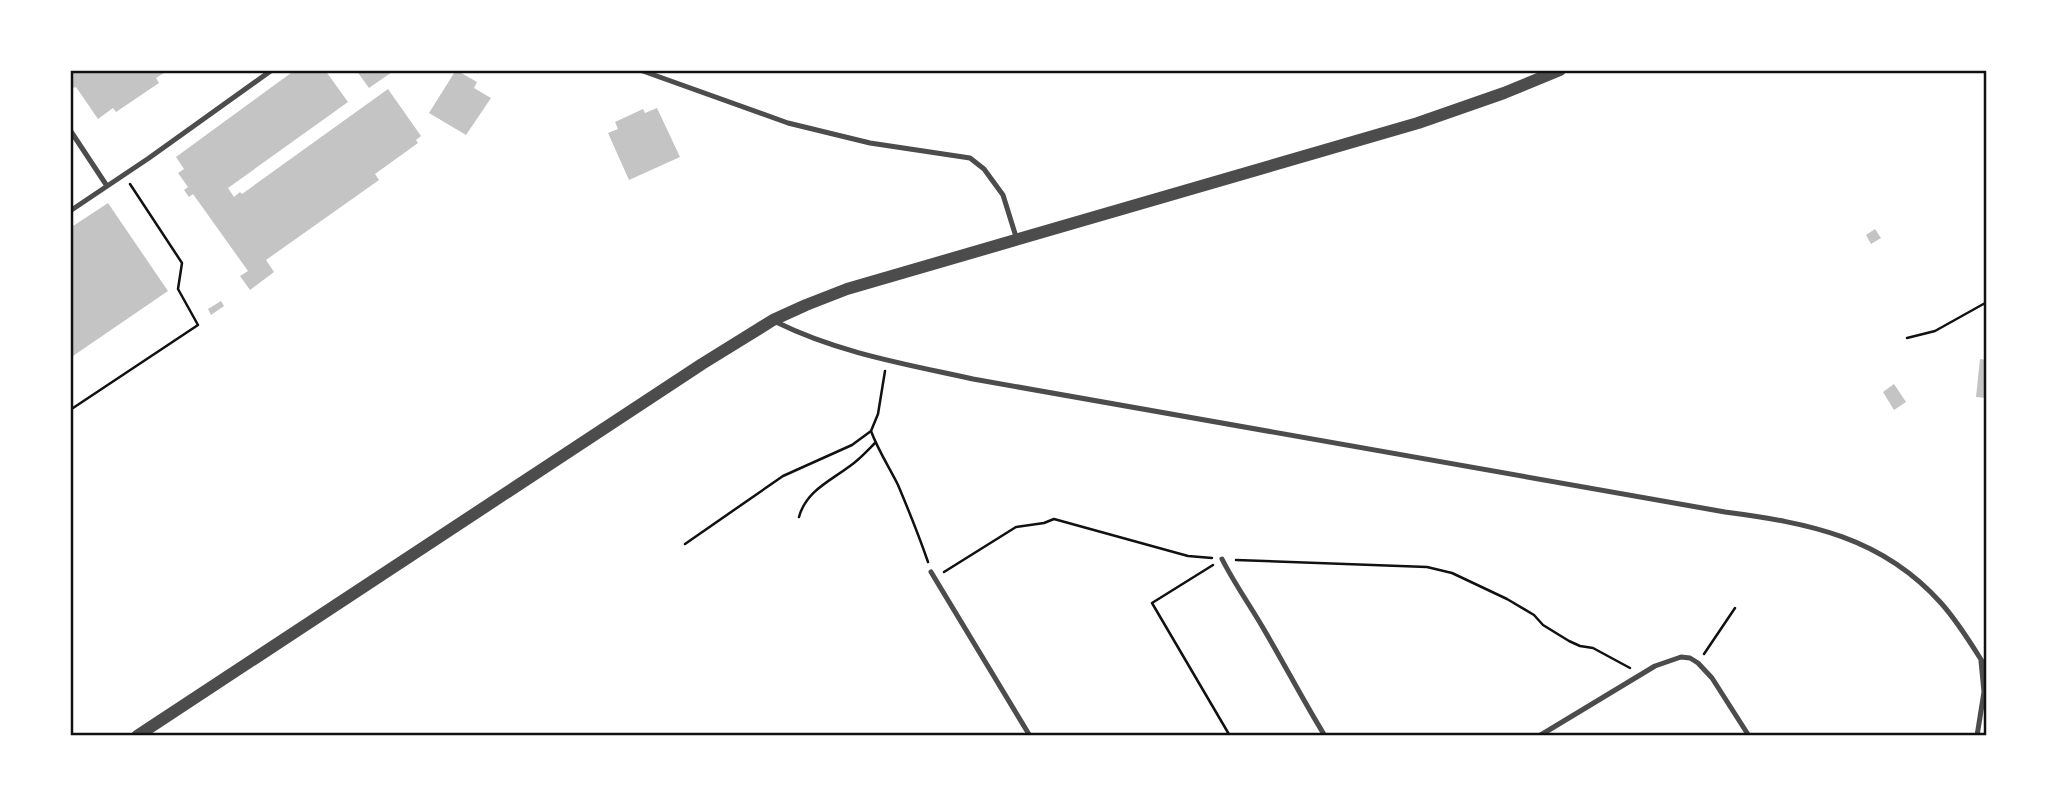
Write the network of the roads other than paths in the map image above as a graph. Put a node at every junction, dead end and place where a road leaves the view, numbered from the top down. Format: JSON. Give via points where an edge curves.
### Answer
{"nodes":[{"id":1,"x":272,"y":70,"type":"edge"},
{"id":2,"x":640,"y":70,"type":"edge"},
{"id":3,"x":1560,"y":70,"type":"edge"},
{"id":4,"x":70,"y":130,"type":"edge"},
{"id":5,"x":107,"y":186,"type":"junction"},
{"id":6,"x":70,"y":211,"type":"edge"},
{"id":7,"x":1017,"y":240,"type":"junction"},
{"id":8,"x":773,"y":320,"type":"junction"},
{"id":9,"x":1222,"y":559,"type":"road end"},
{"id":10,"x":933,"y":575,"type":"road end"},
{"id":11,"x":1980,"y":658,"type":"junction"},
{"id":12,"x":1987,"y":669,"type":"edge"},
{"id":13,"x":137,"y":736,"type":"edge"},
{"id":14,"x":1030,"y":736,"type":"edge"},
{"id":15,"x":1325,"y":736,"type":"edge"},
{"id":16,"x":1539,"y":736,"type":"edge"},
{"id":17,"x":1749,"y":736,"type":"edge"},
{"id":18,"x":1977,"y":736,"type":"edge"}],
"edges":[{"from":1,"to":5,"type":"lane"},
{"from":2,"to":7,"type":"lane","via":[[788,122],[870,143],[970,158],[1003,195]]},
{"from":3,"to":7,"type":"street","via":[[1418,123]]},
{"from":4,"to":5,"type":"lane"},
{"from":5,"to":6,"type":"lane"},
{"from":7,"to":8,"type":"street","via":[[847,289]]},
{"from":8,"to":11,"type":"lane","via":[[862,355],[986,381],[1826,530],[1906,569],[1943,604]]},
{"from":8,"to":13,"type":"street"},
{"from":9,"to":15,"type":"lane"},
{"from":10,"to":14,"type":"lane"},
{"from":11,"to":12,"type":"lane"},
{"from":11,"to":18,"type":"lane","via":[[1984,692]]},
{"from":16,"to":17,"type":"lane","via":[[1655,666],[1681,657],[1698,663],[1712,678]]}]}
